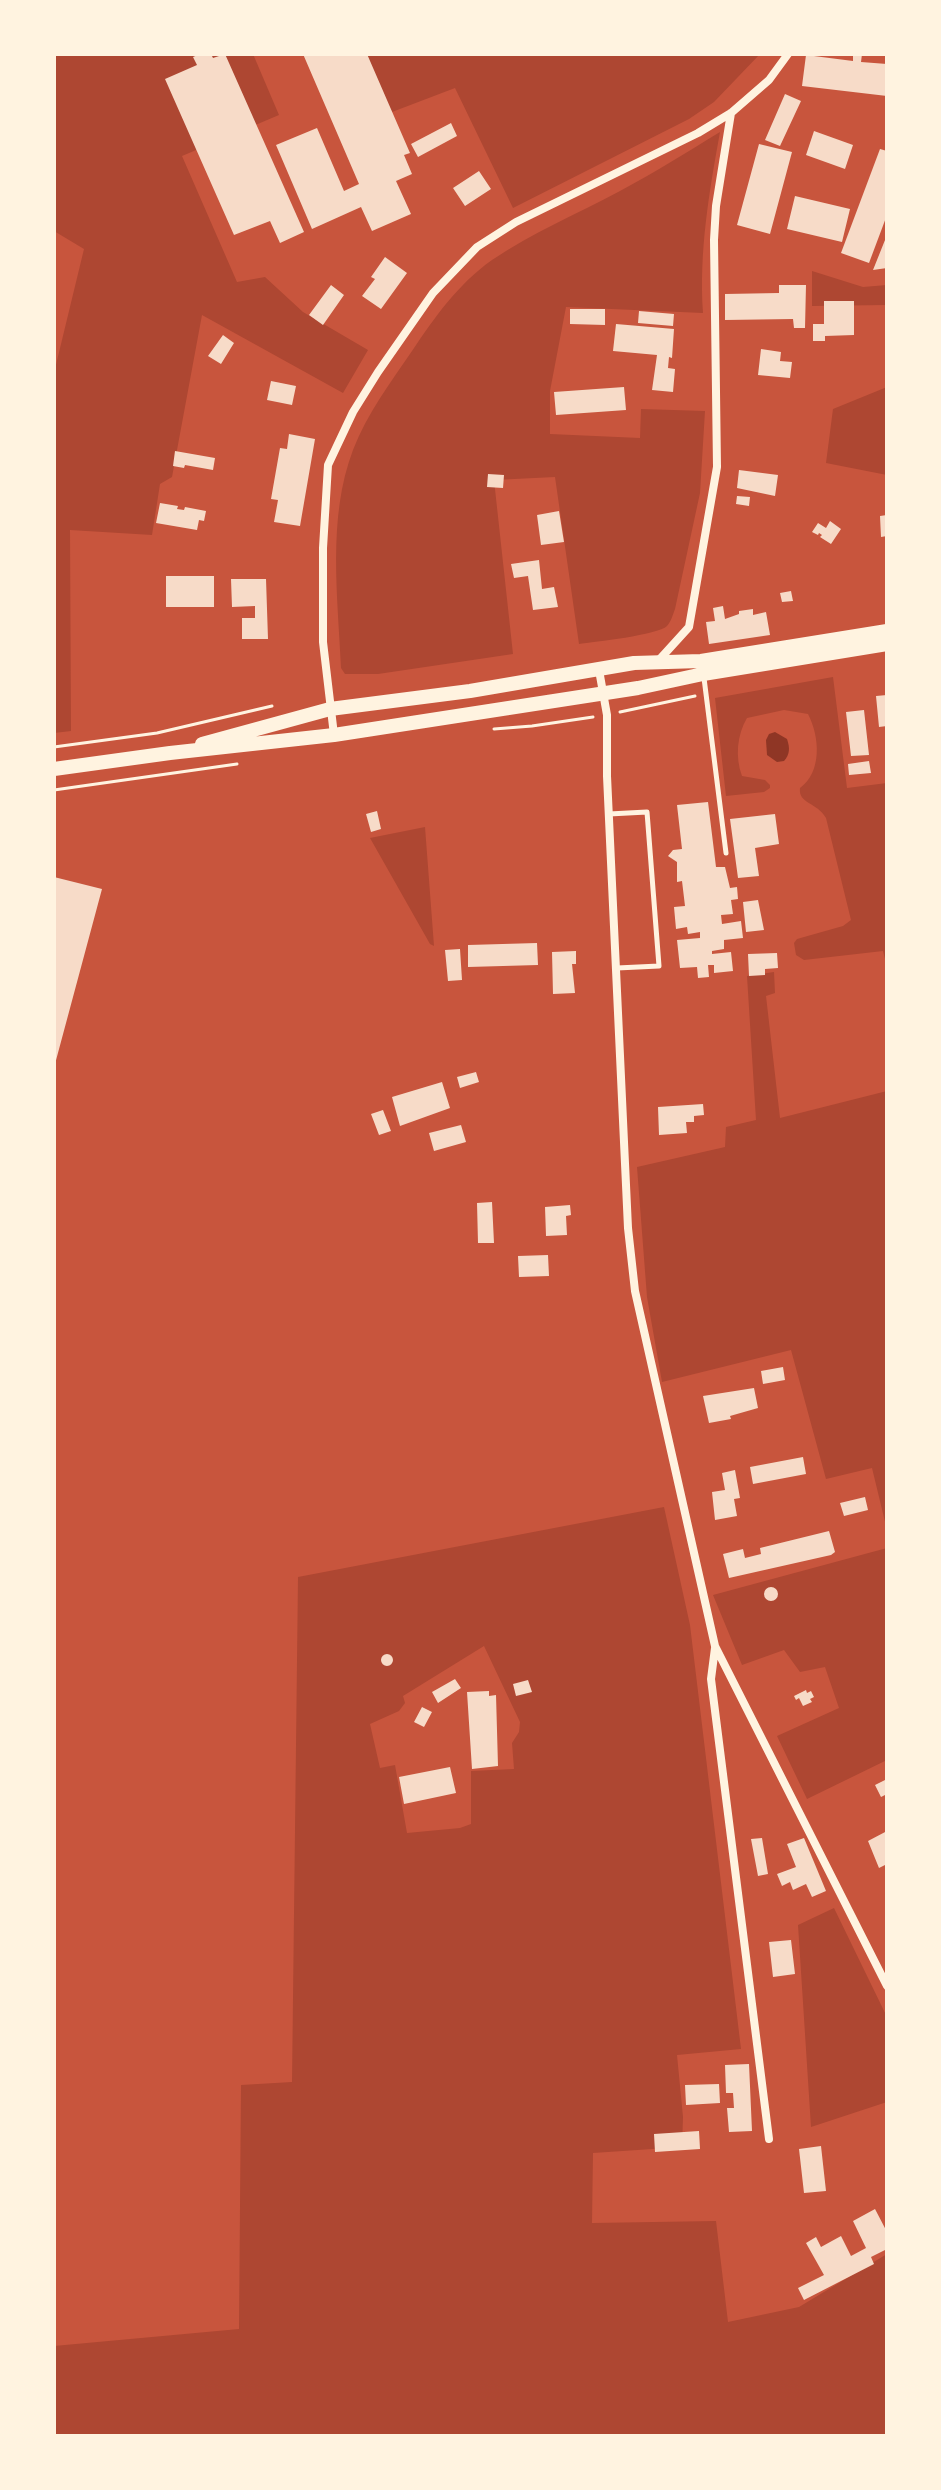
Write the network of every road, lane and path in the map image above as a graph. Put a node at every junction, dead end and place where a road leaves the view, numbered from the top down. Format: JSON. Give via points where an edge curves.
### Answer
{"nodes":[{"id":1,"x":788,"y":54,"type":"edge"},
{"id":2,"x":731,"y":113,"type":"junction"},
{"id":3,"x":887,"y":631,"type":"edge"},
{"id":4,"x":887,"y":644,"type":"edge"},
{"id":5,"x":659,"y":660,"type":"junction"},
{"id":6,"x":702,"y":667,"type":"junction"},
{"id":7,"x":599,"y":670,"type":"junction"},
{"id":8,"x":603,"y":694,"type":"junction"},
{"id":9,"x":641,"y":708,"type":"dead end"},
{"id":10,"x":330,"y":709,"type":"junction"},
{"id":11,"x":607,"y":715,"type":"junction"},
{"id":12,"x":334,"y":735,"type":"junction"},
{"id":13,"x":92,"y":742,"type":"dead end"},
{"id":14,"x":54,"y":747,"type":"edge"},
{"id":15,"x":170,"y":753,"type":"junction"},
{"id":16,"x":54,"y":769,"type":"edge"},
{"id":17,"x":123,"y":780,"type":"dead end"},
{"id":18,"x":54,"y":790,"type":"edge"},
{"id":19,"x":609,"y":814,"type":"junction"},
{"id":20,"x":726,"y":853,"type":"dead end"},
{"id":21,"x":616,"y":968,"type":"junction"},
{"id":22,"x":715,"y":1646,"type":"junction"},
{"id":23,"x":887,"y":1986,"type":"edge"},
{"id":24,"x":769,"y":2139,"type":"dead end"}],
"edges":[{"from":1,"to":2,"type":"street","via":[[769,80]]},
{"from":2,"to":5,"type":"street","via":[[714,240],[717,467],[689,627]]},
{"from":2,"to":10,"type":"street","via":[[477,247],[433,293],[378,372],[328,465],[323,642]]},
{"from":3,"to":6,"type":"main road"},
{"from":4,"to":6,"type":"main road"},
{"from":5,"to":6,"type":"main road"},
{"from":5,"to":7,"type":"main road"},
{"from":6,"to":8,"type":"main road"},
{"from":6,"to":20,"type":"lane"},
{"from":7,"to":8,"type":"street"},
{"from":7,"to":10,"type":"main road"},
{"from":8,"to":11,"type":"street"},
{"from":8,"to":12,"type":"main road"},
{"from":9,"to":11,"type":"path"},
{"from":10,"to":12,"type":"street"},
{"from":10,"to":15,"type":"main road"},
{"from":11,"to":19,"type":"street"},
{"from":12,"to":15,"type":"main road"},
{"from":13,"to":14,"type":"path"},
{"from":15,"to":16,"type":"main road"},
{"from":17,"to":18,"type":"path"},
{"from":19,"to":21,"type":"street"},
{"from":19,"to":21,"type":"lane","via":[[647,812],[659,966]]},
{"from":21,"to":22,"type":"street","via":[[635,1291]]},
{"from":22,"to":23,"type":"street"},
{"from":22,"to":24,"type":"street","via":[[711,1679]]}]}
